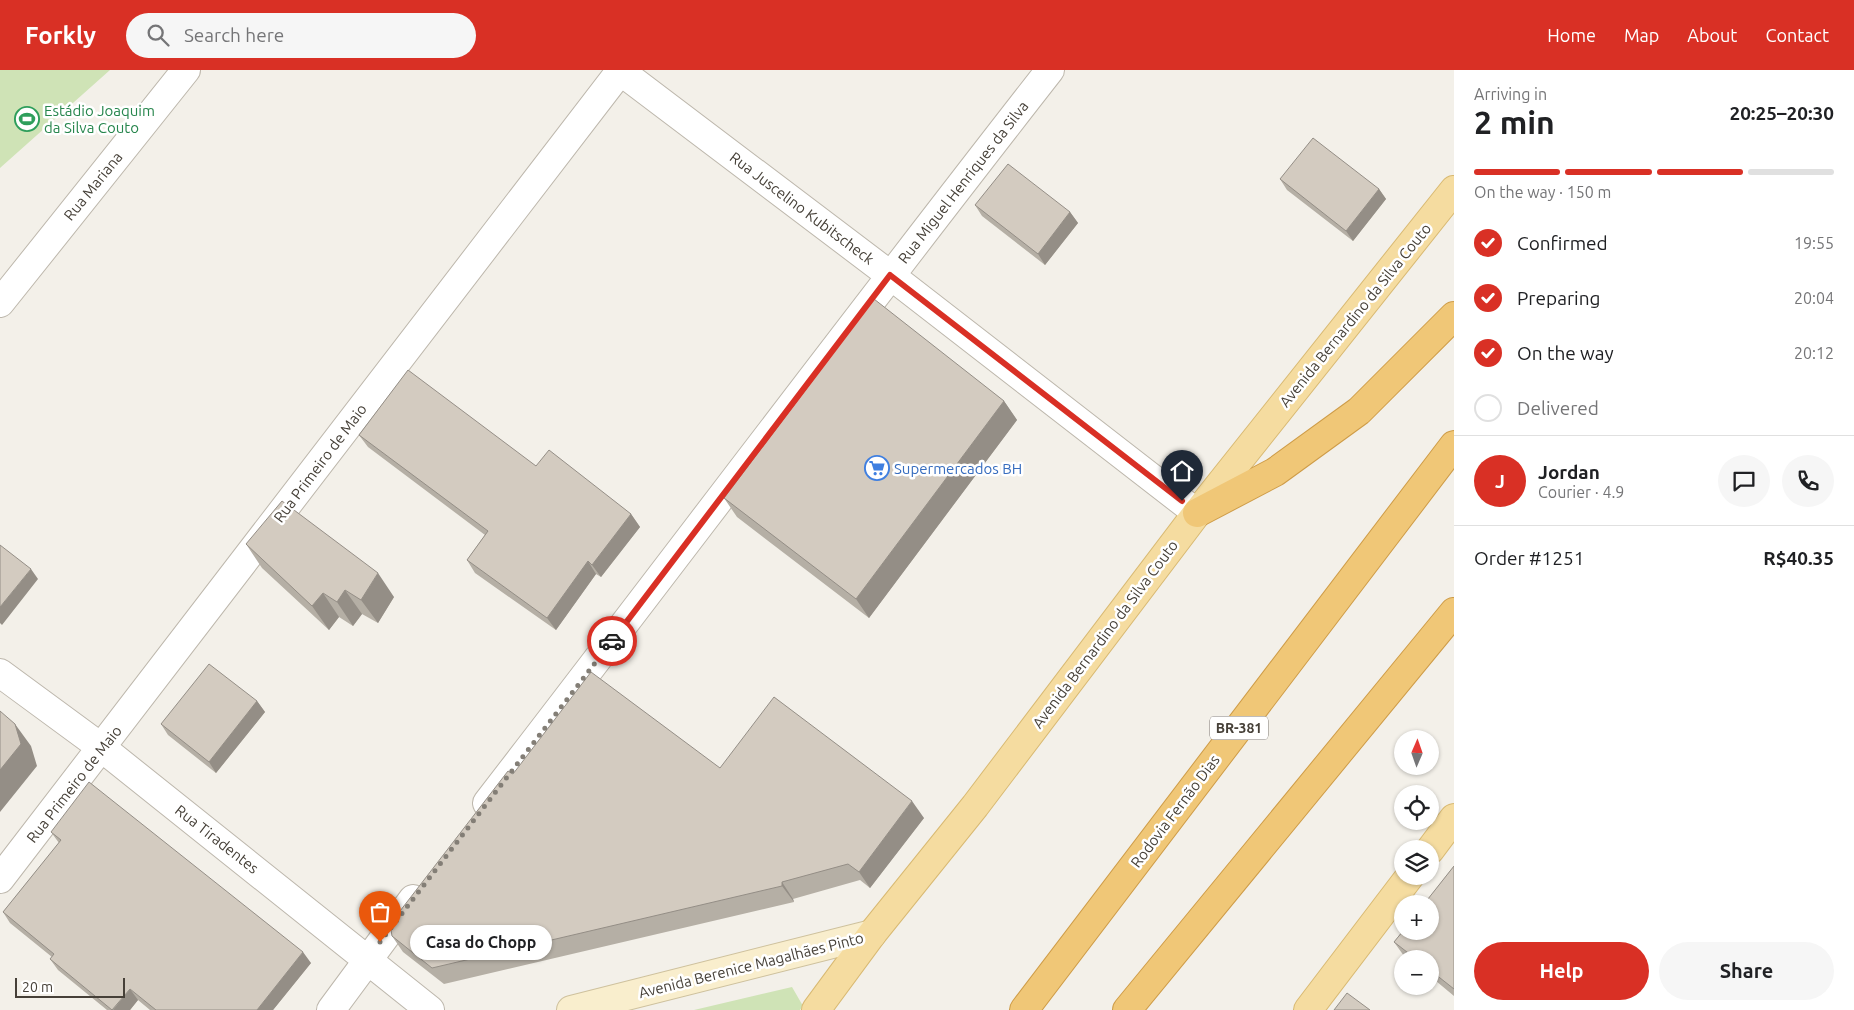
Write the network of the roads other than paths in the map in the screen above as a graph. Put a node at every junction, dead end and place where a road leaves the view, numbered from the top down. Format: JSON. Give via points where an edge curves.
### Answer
{"nodes":[{"id":1,"x":186,"y":70,"type":"edge"},
{"id":2,"x":620,"y":70,"type":"edge"},
{"id":3,"x":1050,"y":70,"type":"edge"},
{"id":4,"x":1454,"y":190,"type":"edge"},
{"id":5,"x":890,"y":275,"type":"junction"},
{"id":6,"x":0,"y":302,"type":"edge"},
{"id":7,"x":1454,"y":316,"type":"edge"},
{"id":8,"x":1454,"y":445,"type":"edge"},
{"id":9,"x":1197,"y":513,"type":"junction"},
{"id":10,"x":1454,"y":612,"type":"edge"},
{"id":11,"x":0,"y":673,"type":"edge"},
{"id":12,"x":102,"y":748,"type":"junction"},
{"id":13,"x":1454,"y":818,"type":"edge"},
{"id":14,"x":471,"y":824,"type":"edge"},
{"id":15,"x":1438,"y":840,"type":"edge"},
{"id":16,"x":0,"y":879,"type":"edge"},
{"id":17,"x":429,"y":879,"type":"edge"},
{"id":18,"x":1403,"y":885,"type":"edge"},
{"id":19,"x":872,"y":934,"type":"junction"},
{"id":20,"x":368,"y":958,"type":"junction"},
{"id":21,"x":331,"y":1010,"type":"edge"},
{"id":22,"x":430,"y":1010,"type":"edge"},
{"id":23,"x":571,"y":1010,"type":"edge"},
{"id":24,"x":816,"y":1010,"type":"edge"},
{"id":25,"x":1024,"y":1010,"type":"edge"},
{"id":26,"x":1127,"y":1010,"type":"edge"},
{"id":27,"x":1308,"y":1010,"type":"edge"}],
"edges":[{"from":1,"to":6,"type":"street","name":"Rua Mariana"},
{"from":2,"to":5,"type":"street","name":"Rua Juscelino Kubitscheck"},
{"from":2,"to":12,"type":"street","name":"Rua Primeiro de Maio"},
{"from":3,"to":5,"type":"street","name":"Rua Miguel Henriques da Silva"},
{"from":4,"to":9,"type":"main road","name":"Avenida Bernardino da Silva Couto"},
{"from":5,"to":9,"type":"street","name":"Rua Juscelino Kubitscheck"},
{"from":5,"to":14,"type":"street","name":"Rua Miguel Henriques da Silva"},
{"from":7,"to":9,"type":"highway","via":[[1358,411],[1275,472]]},
{"from":8,"to":25,"type":"highway","name":"Rodovia Fernão Dias","number":"BR-381"},
{"from":9,"to":19,"type":"main road","name":"Avenida Bernardino da Silva Couto","via":[[974,806]]},
{"from":10,"to":26,"type":"highway"},
{"from":11,"to":12,"type":"street","name":"Rua Tiradentes"},
{"from":12,"to":16,"type":"street","name":"Rua Primeiro de Maio"},
{"from":12,"to":20,"type":"street","name":"Rua Tiradentes"},
{"from":13,"to":15,"type":"main road"},
{"from":17,"to":20,"type":"street"},
{"from":18,"to":27,"type":"main road"},
{"from":19,"to":23,"type":"main road","name":"Avenida Berenice Magalhães Pinto"},
{"from":19,"to":24,"type":"main road","name":"Avenida Bernardino da Silva Couto"},
{"from":20,"to":21,"type":"street"},
{"from":20,"to":22,"type":"street","name":"Rua Tiradentes"}]}
